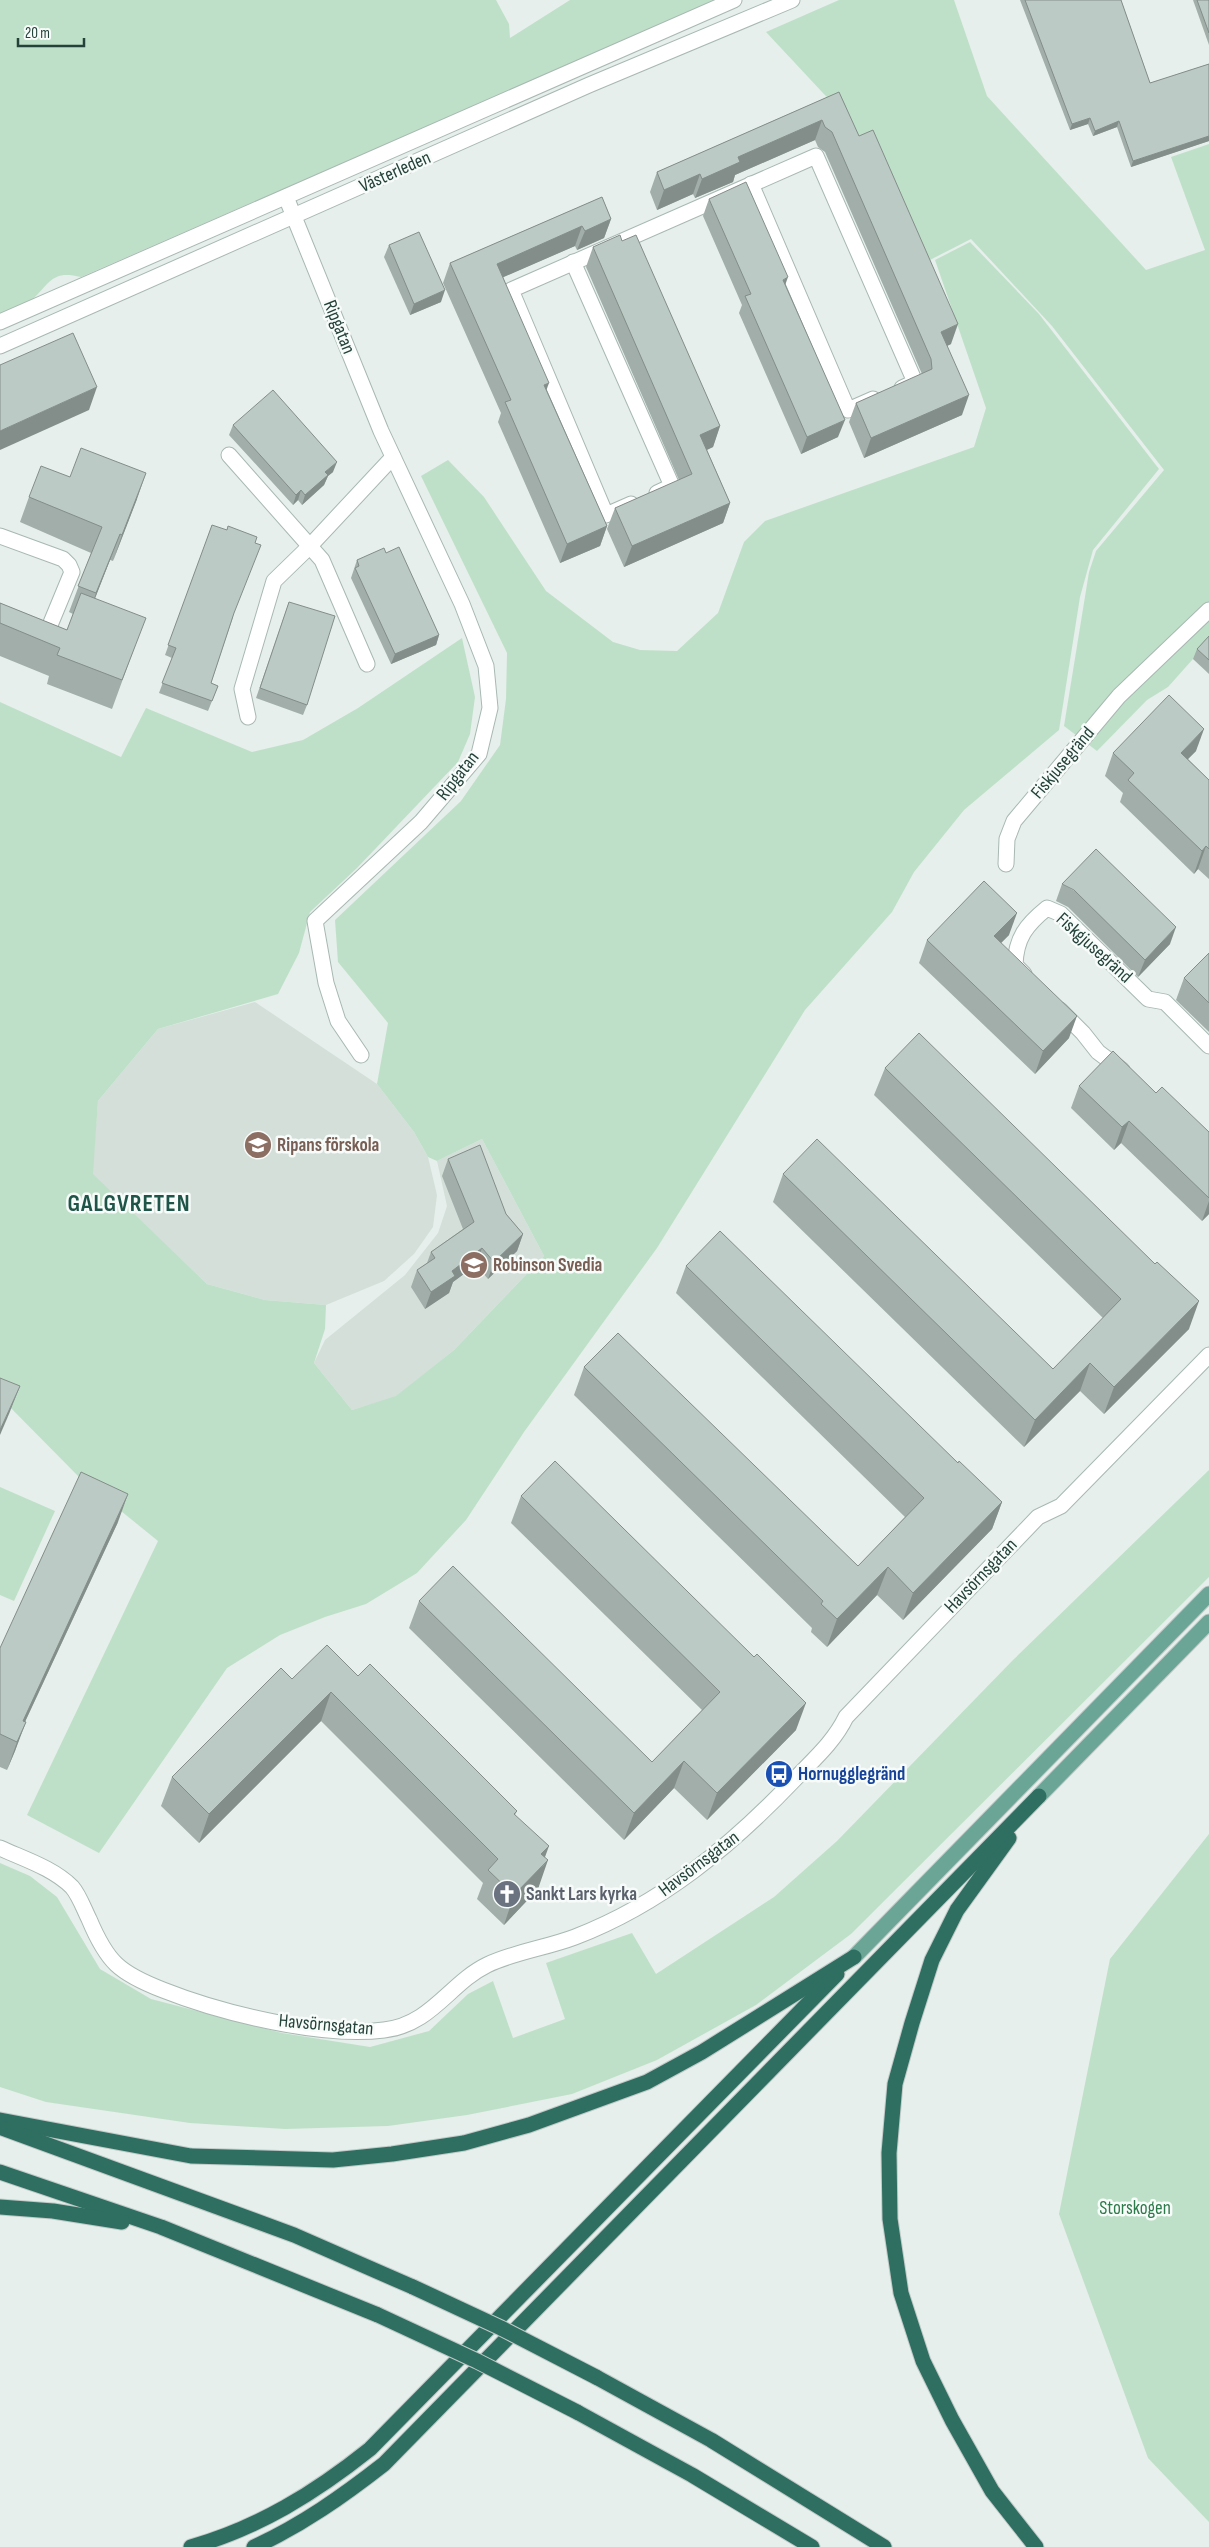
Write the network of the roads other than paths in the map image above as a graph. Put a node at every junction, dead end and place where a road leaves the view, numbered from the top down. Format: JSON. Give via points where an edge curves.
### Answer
{"nodes":[{"id":1,"x":734,"y":0,"type":"edge"},
{"id":2,"x":792,"y":0,"type":"edge"},
{"id":3,"x":751,"y":184,"type":"junction"},
{"id":4,"x":286,"y":196,"type":"junction"},
{"id":5,"x":294,"y":217,"type":"junction"},
{"id":6,"x":573,"y":262,"type":"junction"},
{"id":7,"x":0,"y":322,"type":"edge"},
{"id":8,"x":0,"y":346,"type":"edge"},
{"id":9,"x":229,"y":456,"type":"dead end"},
{"id":10,"x":393,"y":457,"type":"junction"},
{"id":11,"x":0,"y":538,"type":"edge"},
{"id":12,"x":309,"y":547,"type":"junction"},
{"id":13,"x":1209,"y":610,"type":"edge"},
{"id":14,"x":0,"y":622,"type":"edge"},
{"id":15,"x":367,"y":664,"type":"dead end"},
{"id":16,"x":248,"y":717,"type":"dead end"},
{"id":17,"x":1006,"y":864,"type":"dead end"},
{"id":18,"x":1036,"y":986,"type":"edge"},
{"id":19,"x":1048,"y":998,"type":"edge"},
{"id":20,"x":1209,"y":1046,"type":"edge"},
{"id":21,"x":361,"y":1055,"type":"dead end"},
{"id":22,"x":1132,"y":1078,"type":"edge"},
{"id":23,"x":1209,"y":1355,"type":"edge"},
{"id":24,"x":1209,"y":1594,"type":"edge"},
{"id":25,"x":1209,"y":1622,"type":"edge"},
{"id":26,"x":1039,"y":1796,"type":"junction"},
{"id":27,"x":0,"y":1848,"type":"edge"},
{"id":28,"x":854,"y":1957,"type":"junction"},
{"id":29,"x":0,"y":2120,"type":"edge"},
{"id":30,"x":0,"y":2128,"type":"edge"},
{"id":31,"x":0,"y":2172,"type":"edge"},
{"id":32,"x":0,"y":2207,"type":"edge"},
{"id":33,"x":161,"y":2227,"type":"junction"},
{"id":34,"x":191,"y":2547,"type":"edge"},
{"id":35,"x":254,"y":2547,"type":"edge"},
{"id":36,"x":812,"y":2547,"type":"edge"},
{"id":37,"x":884,"y":2547,"type":"edge"},
{"id":38,"x":1036,"y":2547,"type":"edge"}],
"edges":[{"from":1,"to":4,"type":"street","name":"Västerleden"},
{"from":2,"to":5,"type":"street","name":"Västerleden","via":[[589,85]]},
{"from":3,"to":3,"type":"street","via":[[816,156],[915,382],[848,410]]},
{"from":3,"to":6,"type":"street"},
{"from":4,"to":5,"type":"street","name":"Ripgatan"},
{"from":4,"to":7,"type":"street","name":"Västerleden"},
{"from":5,"to":8,"type":"street","name":"Västerleden"},
{"from":5,"to":10,"type":"street","name":"Ripgatan"},
{"from":6,"to":6,"type":"street","via":[[511,290],[606,515],[672,486]]},
{"from":9,"to":12,"type":"street"},
{"from":10,"to":12,"type":"street"},
{"from":10,"to":21,"type":"street","name":"Ripgatan","via":[[462,604],[486,666],[490,708],[479,754],[421,822],[315,920],[326,983],[338,1021]]},
{"from":11,"to":14,"type":"street","via":[[63,559],[72,572],[48,630],[43,634],[36,636]]},
{"from":12,"to":15,"type":"street","via":[[322,560]]},
{"from":12,"to":16,"type":"street","via":[[274,581],[242,689]]},
{"from":13,"to":17,"type":"street","name":"Fiskjusegränd","via":[[1119,696],[1014,821],[1007,840]]},
{"from":18,"to":20,"type":"street","name":"Fiskgjusegränd","via":[[1016,965],[1016,948],[1029,924],[1046,908],[1061,914],[1148,999],[1165,1002]]},
{"from":19,"to":22,"type":"street","via":[[1098,1052]]},
{"from":23,"to":27,"type":"street","name":"Havsörnsgatan","via":[[1061,1506],[1032,1523],[846,1717],[837,1735],[728,1846],[680,1881],[610,1921],[575,1937],[485,1966],[415,2021],[386,2030],[313,2027],[251,2017],[162,1990],[128,1975],[108,1959],[74,1889],[54,1873]]},
{"from":24,"to":28,"type":"main road"},
{"from":25,"to":26,"type":"main road"},
{"from":26,"to":35,"type":"highway","via":[[384,2464],[299,2525]]},
{"from":26,"to":38,"type":"highway","via":[[957,1910],[932,1960],[896,2084],[889,2153],[890,2219],[901,2293],[923,2361],[992,2491]]},
{"from":28,"to":29,"type":"highway","via":[[702,2052],[646,2082],[537,2122],[464,2142],[332,2160],[191,2156]]},
{"from":28,"to":34,"type":"highway","via":[[370,2449],[332,2480],[290,2506],[247,2527]]},
{"from":30,"to":37,"type":"highway","bridge":true,"via":[[294,2235],[501,2328],[711,2440]]},
{"from":31,"to":33,"type":"highway"},
{"from":32,"to":33,"type":"highway","via":[[53,2211]]},
{"from":33,"to":36,"type":"highway","bridge":true,"via":[[378,2315],[477,2361],[692,2475]]}]}
